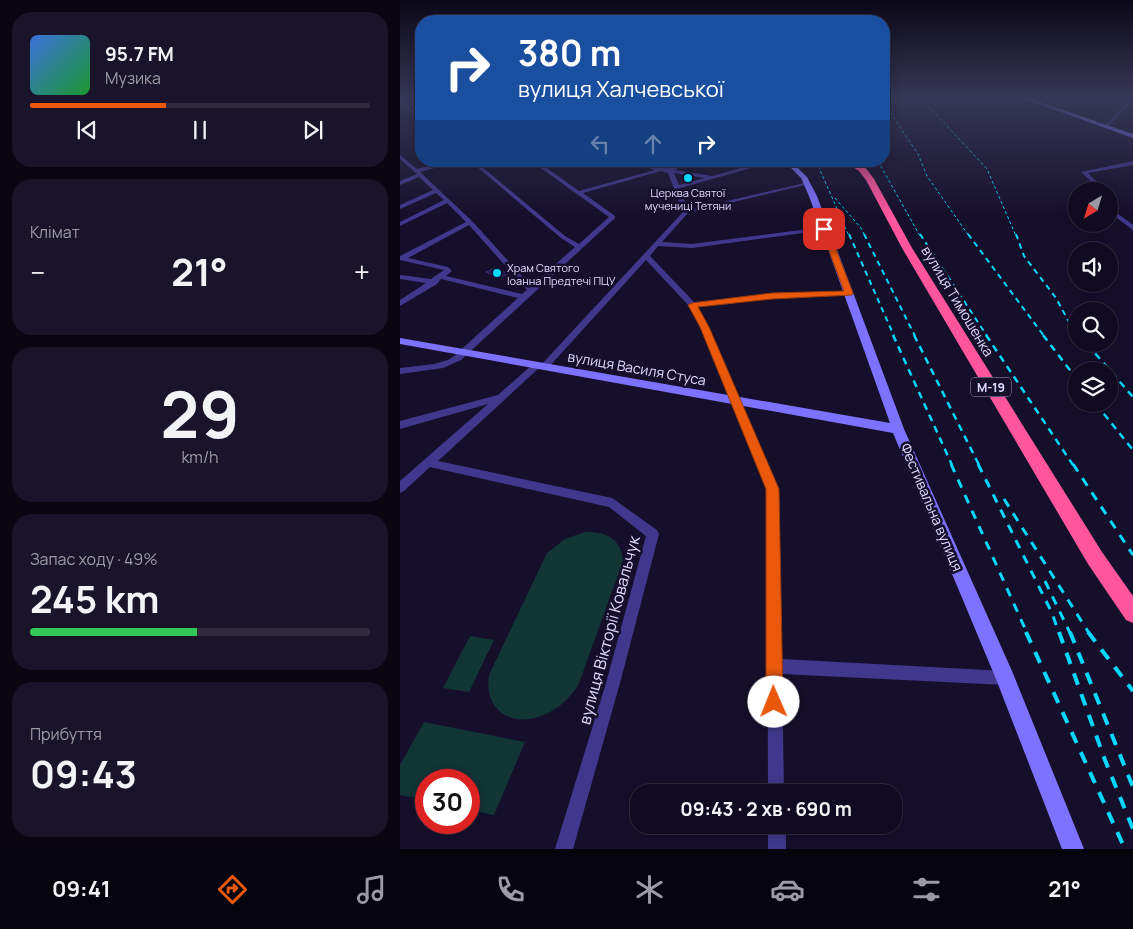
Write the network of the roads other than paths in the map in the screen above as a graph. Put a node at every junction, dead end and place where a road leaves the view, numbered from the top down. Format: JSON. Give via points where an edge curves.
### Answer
{"nodes":[{"id":1,"x":401,"y":159,"type":"edge"},
{"id":2,"x":1133,"y":163,"type":"edge"},
{"id":3,"x":438,"y":167,"type":"edge"},
{"id":4,"x":479,"y":167,"type":"edge"},
{"id":5,"x":541,"y":167,"type":"edge"},
{"id":6,"x":650,"y":167,"type":"edge"},
{"id":7,"x":680,"y":167,"type":"joint"},
{"id":8,"x":751,"y":167,"type":"edge"},
{"id":9,"x":795,"y":167,"type":"edge"},
{"id":10,"x":858,"y":167,"type":"edge"},
{"id":11,"x":661,"y":170,"type":"junction"},
{"id":12,"x":670,"y":170,"type":"junction"},
{"id":13,"x":417,"y":173,"type":"junction"},
{"id":14,"x":691,"y":174,"type":"junction"},
{"id":15,"x":713,"y":177,"type":"junction"},
{"id":16,"x":1094,"y":182,"type":"edge"},
{"id":17,"x":400,"y":183,"type":"edge"},
{"id":18,"x":807,"y":183,"type":"junction"},
{"id":19,"x":678,"y":187,"type":"junction"},
{"id":20,"x":436,"y":190,"type":"junction"},
{"id":21,"x":578,"y":193,"type":"junction"},
{"id":22,"x":447,"y":202,"type":"junction"},
{"id":23,"x":400,"y":207,"type":"edge"},
{"id":24,"x":686,"y":212,"type":"junction"},
{"id":25,"x":1118,"y":216,"type":"edge"},
{"id":26,"x":470,"y":222,"type":"junction"},
{"id":27,"x":400,"y":224,"type":"edge"},
{"id":28,"x":1133,"y":228,"type":"edge"},
{"id":29,"x":824,"y":229,"type":"junction"},
{"id":30,"x":656,"y":244,"type":"junction"},
{"id":31,"x":578,"y":247,"type":"junction"},
{"id":32,"x":645,"y":255,"type":"junction"},
{"id":33,"x":401,"y":258,"type":"edge"},
{"id":34,"x":400,"y":277,"type":"edge"},
{"id":35,"x":438,"y":280,"type":"junction"},
{"id":36,"x":531,"y":290,"type":"junction"},
{"id":37,"x":849,"y":293,"type":"junction"},
{"id":38,"x":524,"y":297,"type":"junction"},
{"id":39,"x":400,"y":304,"type":"edge"},
{"id":40,"x":692,"y":305,"type":"junction"},
{"id":41,"x":400,"y":341,"type":"edge"},
{"id":42,"x":462,"y":352,"type":"junction"},
{"id":43,"x":540,"y":366,"type":"junction"},
{"id":44,"x":400,"y":371,"type":"edge"},
{"id":45,"x":499,"y":397,"type":"junction"},
{"id":46,"x":736,"y":401,"type":"junction"},
{"id":47,"x":400,"y":425,"type":"edge"},
{"id":48,"x":898,"y":430,"type":"junction"},
{"id":49,"x":430,"y":463,"type":"junction"},
{"id":50,"x":400,"y":488,"type":"edge"},
{"id":51,"x":1133,"y":613,"type":"edge"},
{"id":52,"x":774,"y":666,"type":"junction"},
{"id":53,"x":1005,"y":678,"type":"junction"},
{"id":54,"x":776,"y":784,"type":"edge"},
{"id":55,"x":776,"y":834,"type":"edge"},
{"id":56,"x":564,"y":849,"type":"edge"},
{"id":57,"x":777,"y":849,"type":"edge"},
{"id":58,"x":1073,"y":849,"type":"edge"}],
"edges":[{"from":1,"to":13,"type":"street"},
{"from":2,"to":16,"type":"street","via":[[1084,172]]},
{"from":3,"to":13,"type":"street"},
{"from":4,"to":31,"type":"street"},
{"from":5,"to":21,"type":"street"},
{"from":6,"to":11,"type":"street"},
{"from":7,"to":12,"type":"street"},
{"from":7,"to":14,"type":"street"},
{"from":8,"to":15,"type":"street"},
{"from":9,"to":18,"type":"street","name":"Фестивальна вулиця"},
{"from":10,"to":51,"type":"highway","name":"вулиця Тимошенка","number":"М-19","via":[[870,179],[907,248],[1094,558]]},
{"from":11,"to":12,"type":"street"},
{"from":11,"to":21,"type":"street"},
{"from":12,"to":14,"type":"street"},
{"from":12,"to":19,"type":"street"},
{"from":13,"to":17,"type":"street"},
{"from":13,"to":20,"type":"street"},
{"from":14,"to":15,"type":"street"},
{"from":15,"to":19,"type":"street"},
{"from":18,"to":24,"type":"street"},
{"from":18,"to":29,"type":"street","name":"Фестивальна вулиця"},
{"from":19,"to":24,"type":"street"},
{"from":20,"to":22,"type":"street"},
{"from":20,"to":23,"type":"street"},
{"from":21,"to":31,"type":"street","via":[[612,217]]},
{"from":22,"to":26,"type":"street"},
{"from":22,"to":27,"type":"street"},
{"from":24,"to":30,"type":"street"},
{"from":25,"to":28,"type":"street"},
{"from":26,"to":33,"type":"street"},
{"from":26,"to":36,"type":"street"},
{"from":29,"to":30,"type":"street","via":[[692,246]]},
{"from":29,"to":37,"type":"street","name":"Фестивальна вулиця"},
{"from":30,"to":32,"type":"street"},
{"from":31,"to":36,"type":"street"},
{"from":32,"to":40,"type":"street"},
{"from":32,"to":43,"type":"street"},
{"from":33,"to":35,"type":"street","via":[[446,268],[448,271]]},
{"from":34,"to":35,"type":"street"},
{"from":35,"to":38,"type":"street"},
{"from":35,"to":39,"type":"street"},
{"from":36,"to":38,"type":"street"},
{"from":37,"to":40,"type":"street","via":[[772,296]]},
{"from":37,"to":48,"type":"street","name":"Фестивальна вулиця"},
{"from":38,"to":42,"type":"street"},
{"from":40,"to":46,"type":"street","via":[[705,327]]},
{"from":41,"to":42,"type":"street","name":"вулиця Василя Стуса"},
{"from":42,"to":43,"type":"street","name":"вулиця Василя Стуса"},
{"from":42,"to":44,"type":"street","via":[[459,358],[450,362]]},
{"from":43,"to":45,"type":"street"},
{"from":43,"to":46,"type":"street","name":"вулиця Василя Стуса"},
{"from":45,"to":47,"type":"street"},
{"from":45,"to":49,"type":"street"},
{"from":46,"to":48,"type":"street","name":"вулиця Василя Стуса"},
{"from":46,"to":52,"type":"street","via":[[773,489]]},
{"from":48,"to":53,"type":"street","name":"Фестивальна вулиця"},
{"from":49,"to":50,"type":"street"},
{"from":49,"to":56,"type":"street","name":"вулиця Вікторії Ковальчук","via":[[612,503],[653,534]]},
{"from":52,"to":53,"type":"street"},
{"from":52,"to":54,"type":"street"},
{"from":53,"to":58,"type":"street","name":"Фестивальна вулиця"},
{"from":55,"to":57,"type":"street"}]}
